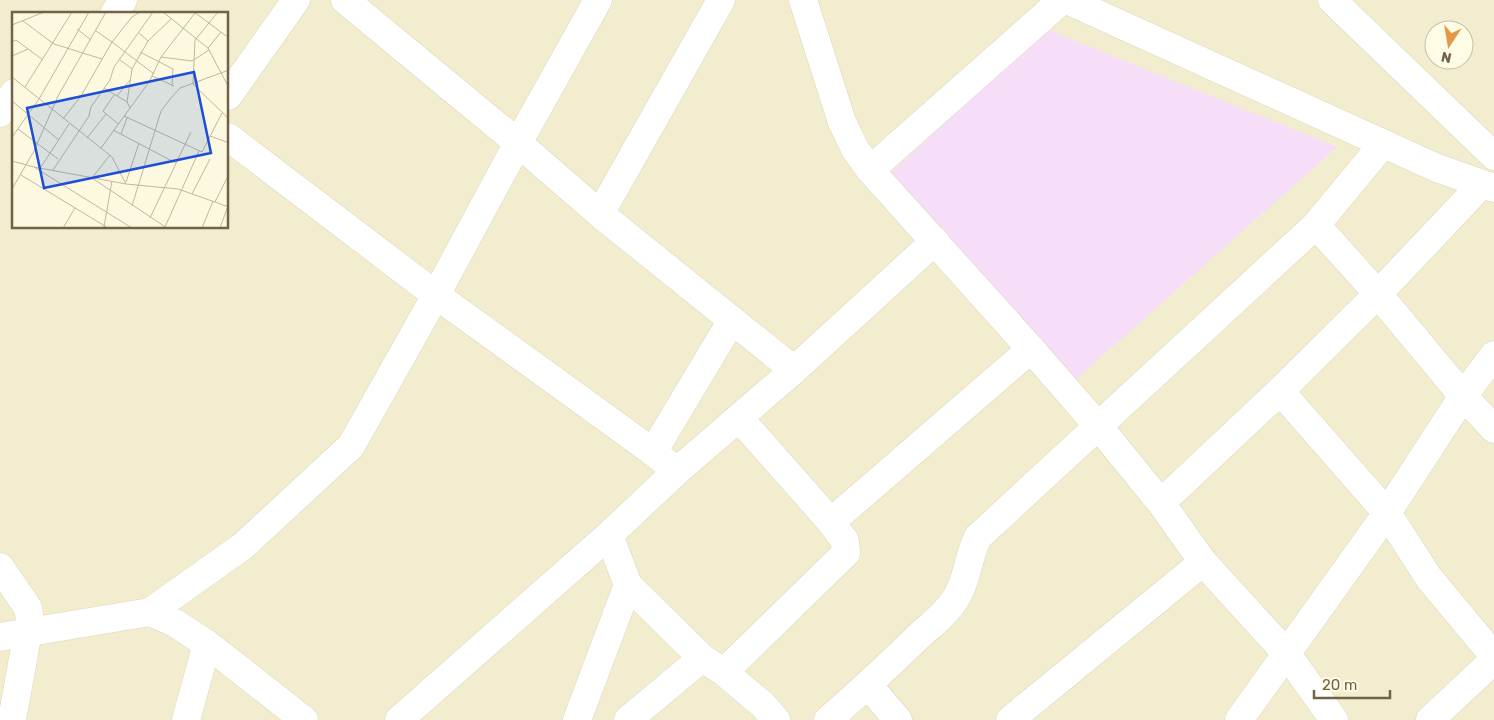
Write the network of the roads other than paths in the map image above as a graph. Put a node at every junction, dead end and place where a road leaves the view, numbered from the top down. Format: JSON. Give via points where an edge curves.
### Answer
{"nodes":[{"id":1,"x":123,"y":0,"type":"edge"},
{"id":2,"x":296,"y":0,"type":"edge"},
{"id":3,"x":345,"y":0,"type":"edge"},
{"id":4,"x":598,"y":0,"type":"edge"},
{"id":5,"x":722,"y":0,"type":"edge"},
{"id":6,"x":803,"y":0,"type":"edge"},
{"id":7,"x":1062,"y":0,"type":"edge"},
{"id":8,"x":1067,"y":0,"type":"edge"},
{"id":9,"x":1332,"y":0,"type":"edge"},
{"id":10,"x":115,"y":12,"type":"edge"},
{"id":11,"x":229,"y":95,"type":"edge"},
{"id":12,"x":12,"y":97,"type":"edge"},
{"id":13,"x":0,"y":113,"type":"edge"},
{"id":14,"x":229,"y":138,"type":"edge"},
{"id":15,"x":518,"y":143,"type":"junction"},
{"id":16,"x":1383,"y":144,"type":"junction"},
{"id":17,"x":1494,"y":156,"type":"edge"},
{"id":18,"x":870,"y":170,"type":"junction"},
{"id":19,"x":1488,"y":186,"type":"edge"},
{"id":20,"x":600,"y":214,"type":"junction"},
{"id":21,"x":1316,"y":224,"type":"junction"},
{"id":22,"x":935,"y":241,"type":"junction"},
{"id":23,"x":1378,"y":294,"type":"junction"},
{"id":24,"x":436,"y":295,"type":"junction"},
{"id":25,"x":732,"y":320,"type":"junction"},
{"id":26,"x":1031,"y":349,"type":"junction"},
{"id":27,"x":1494,"y":355,"type":"edge"},
{"id":28,"x":794,"y":370,"type":"junction"},
{"id":29,"x":1280,"y":391,"type":"junction"},
{"id":30,"x":1463,"y":396,"type":"junction"},
{"id":31,"x":739,"y":418,"type":"junction"},
{"id":32,"x":1098,"y":427,"type":"junction"},
{"id":33,"x":1494,"y":429,"type":"edge"},
{"id":34,"x":653,"y":452,"type":"junction"},
{"id":35,"x":677,"y":471,"type":"junction"},
{"id":36,"x":1161,"y":502,"type":"junction"},
{"id":37,"x":1387,"y":513,"type":"junction"},
{"id":38,"x":831,"y":522,"type":"junction"},
{"id":39,"x":609,"y":534,"type":"junction"},
{"id":40,"x":1203,"y":562,"type":"junction"},
{"id":41,"x":0,"y":567,"type":"edge"},
{"id":42,"x":628,"y":584,"type":"junction"},
{"id":43,"x":150,"y":612,"type":"junction"},
{"id":44,"x":28,"y":633,"type":"junction"},
{"id":45,"x":0,"y":637,"type":"edge"},
{"id":46,"x":207,"y":644,"type":"junction"},
{"id":47,"x":1286,"y":653,"type":"junction"},
{"id":48,"x":1494,"y":656,"type":"edge"},
{"id":49,"x":1494,"y":660,"type":"edge"},
{"id":50,"x":713,"y":665,"type":"junction"},
{"id":51,"x":868,"y":685,"type":"junction"},
{"id":52,"x":12,"y":720,"type":"edge"},
{"id":53,"x":186,"y":720,"type":"edge"},
{"id":54,"x":304,"y":720,"type":"edge"},
{"id":55,"x":399,"y":720,"type":"edge"},
{"id":56,"x":577,"y":720,"type":"edge"},
{"id":57,"x":628,"y":720,"type":"edge"},
{"id":58,"x":776,"y":720,"type":"edge"},
{"id":59,"x":828,"y":720,"type":"edge"},
{"id":60,"x":898,"y":720,"type":"edge"},
{"id":61,"x":1010,"y":720,"type":"edge"},
{"id":62,"x":1239,"y":720,"type":"edge"},
{"id":63,"x":1334,"y":720,"type":"edge"},
{"id":64,"x":1430,"y":720,"type":"edge"}],
"edges":[{"from":1,"to":10,"type":"street"},
{"from":2,"to":11,"type":"street"},
{"from":3,"to":15,"type":"street"},
{"from":4,"to":15,"type":"street"},
{"from":5,"to":20,"type":"street"},
{"from":6,"to":18,"type":"street","via":[[842,122]]},
{"from":7,"to":18,"type":"street"},
{"from":8,"to":16,"type":"street"},
{"from":9,"to":17,"type":"street"},
{"from":12,"to":13,"type":"street"},
{"from":14,"to":24,"type":"street"},
{"from":15,"to":20,"type":"street"},
{"from":15,"to":24,"type":"street"},
{"from":16,"to":19,"type":"street"},
{"from":16,"to":21,"type":"street"},
{"from":18,"to":22,"type":"street"},
{"from":19,"to":23,"type":"street"},
{"from":20,"to":25,"type":"street"},
{"from":21,"to":23,"type":"street"},
{"from":21,"to":32,"type":"street"},
{"from":22,"to":26,"type":"street"},
{"from":22,"to":28,"type":"street"},
{"from":23,"to":29,"type":"street"},
{"from":23,"to":30,"type":"street"},
{"from":24,"to":34,"type":"street"},
{"from":24,"to":43,"type":"street","via":[[351,446],[243,546]]},
{"from":25,"to":28,"type":"street"},
{"from":25,"to":34,"type":"street"},
{"from":26,"to":32,"type":"street"},
{"from":26,"to":38,"type":"street"},
{"from":27,"to":30,"type":"street"},
{"from":28,"to":31,"type":"street"},
{"from":29,"to":36,"type":"street"},
{"from":29,"to":37,"type":"street"},
{"from":30,"to":33,"type":"street"},
{"from":30,"to":37,"type":"street"},
{"from":31,"to":35,"type":"street"},
{"from":31,"to":38,"type":"street"},
{"from":32,"to":36,"type":"street"},
{"from":32,"to":51,"type":"street","via":[[978,537],[956,599]]},
{"from":34,"to":35,"type":"street"},
{"from":35,"to":39,"type":"street"},
{"from":36,"to":40,"type":"street"},
{"from":37,"to":47,"type":"street"},
{"from":37,"to":48,"type":"street","via":[[1429,578]]},
{"from":38,"to":50,"type":"street","via":[[845,541],[846,553]]},
{"from":39,"to":42,"type":"street"},
{"from":39,"to":55,"type":"street"},
{"from":40,"to":47,"type":"street"},
{"from":40,"to":61,"type":"street"},
{"from":41,"to":44,"type":"street","via":[[28,608]]},
{"from":42,"to":50,"type":"street"},
{"from":42,"to":56,"type":"street"},
{"from":43,"to":44,"type":"street"},
{"from":43,"to":46,"type":"street","via":[[175,623]]},
{"from":44,"to":45,"type":"street"},
{"from":44,"to":52,"type":"street"},
{"from":46,"to":53,"type":"street"},
{"from":46,"to":54,"type":"street"},
{"from":47,"to":62,"type":"street"},
{"from":47,"to":63,"type":"street"},
{"from":49,"to":64,"type":"street"},
{"from":50,"to":57,"type":"street"},
{"from":50,"to":58,"type":"street"},
{"from":51,"to":59,"type":"street"},
{"from":51,"to":60,"type":"street"}]}
